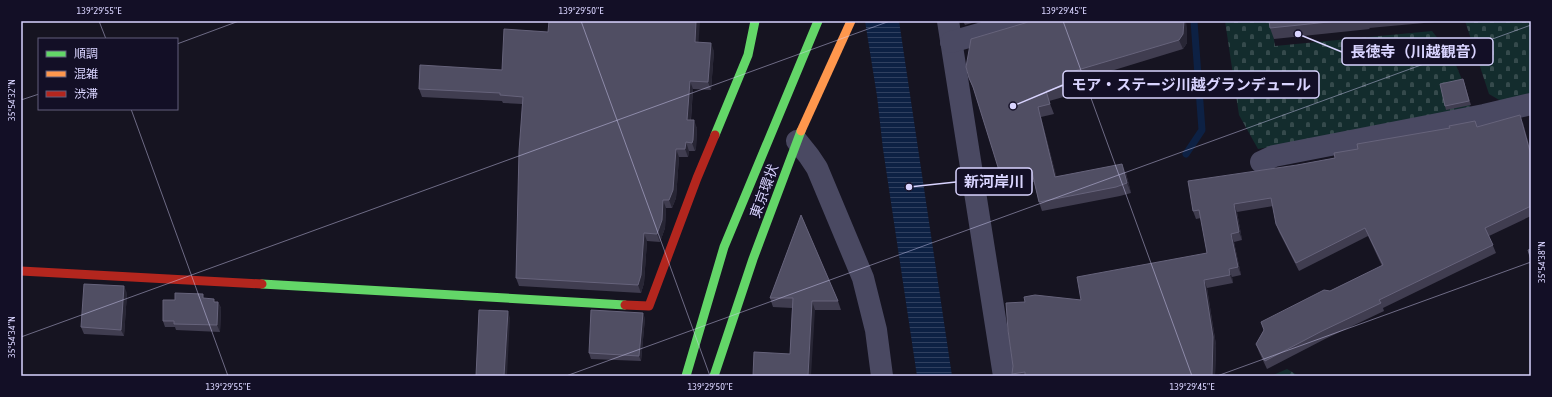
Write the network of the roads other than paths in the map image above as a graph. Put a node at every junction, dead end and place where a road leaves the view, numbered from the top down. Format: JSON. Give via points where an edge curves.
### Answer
{"nodes":[{"id":1,"x":755,"y":21,"type":"edge"},
{"id":2,"x":851,"y":21,"type":"edge"},
{"id":3,"x":948,"y":21,"type":"edge"},
{"id":4,"x":1025,"y":21,"type":"edge"},
{"id":5,"x":817,"y":23,"type":"edge"},
{"id":6,"x":951,"y":42,"type":"junction"},
{"id":7,"x":1531,"y":104,"type":"edge"},
{"id":8,"x":797,"y":141,"type":"junction"},
{"id":9,"x":1261,"y":162,"type":"dead end"},
{"id":10,"x":21,"y":272,"type":"edge"},
{"id":11,"x":686,"y":376,"type":"edge"},
{"id":12,"x":714,"y":376,"type":"edge"},
{"id":13,"x":882,"y":376,"type":"edge"},
{"id":14,"x":1004,"y":376,"type":"edge"}],
"edges":[{"from":1,"to":10,"type":"main road","via":[[748,55],[697,178],[649,306]]},
{"from":2,"to":8,"type":"main road","name":"東京環状"},
{"from":3,"to":6,"type":"street"},
{"from":4,"to":6,"type":"street"},
{"from":5,"to":11,"type":"main road","name":"東京環状","via":[[724,247]]},
{"from":6,"to":14,"type":"street"},
{"from":7,"to":9,"type":"street","via":[[1484,116],[1274,156]]},
{"from":8,"to":12,"type":"main road","name":"東京環状","via":[[753,259]]},
{"from":8,"to":13,"type":"street","via":[[817,168],[863,278],[876,330]]}]}
